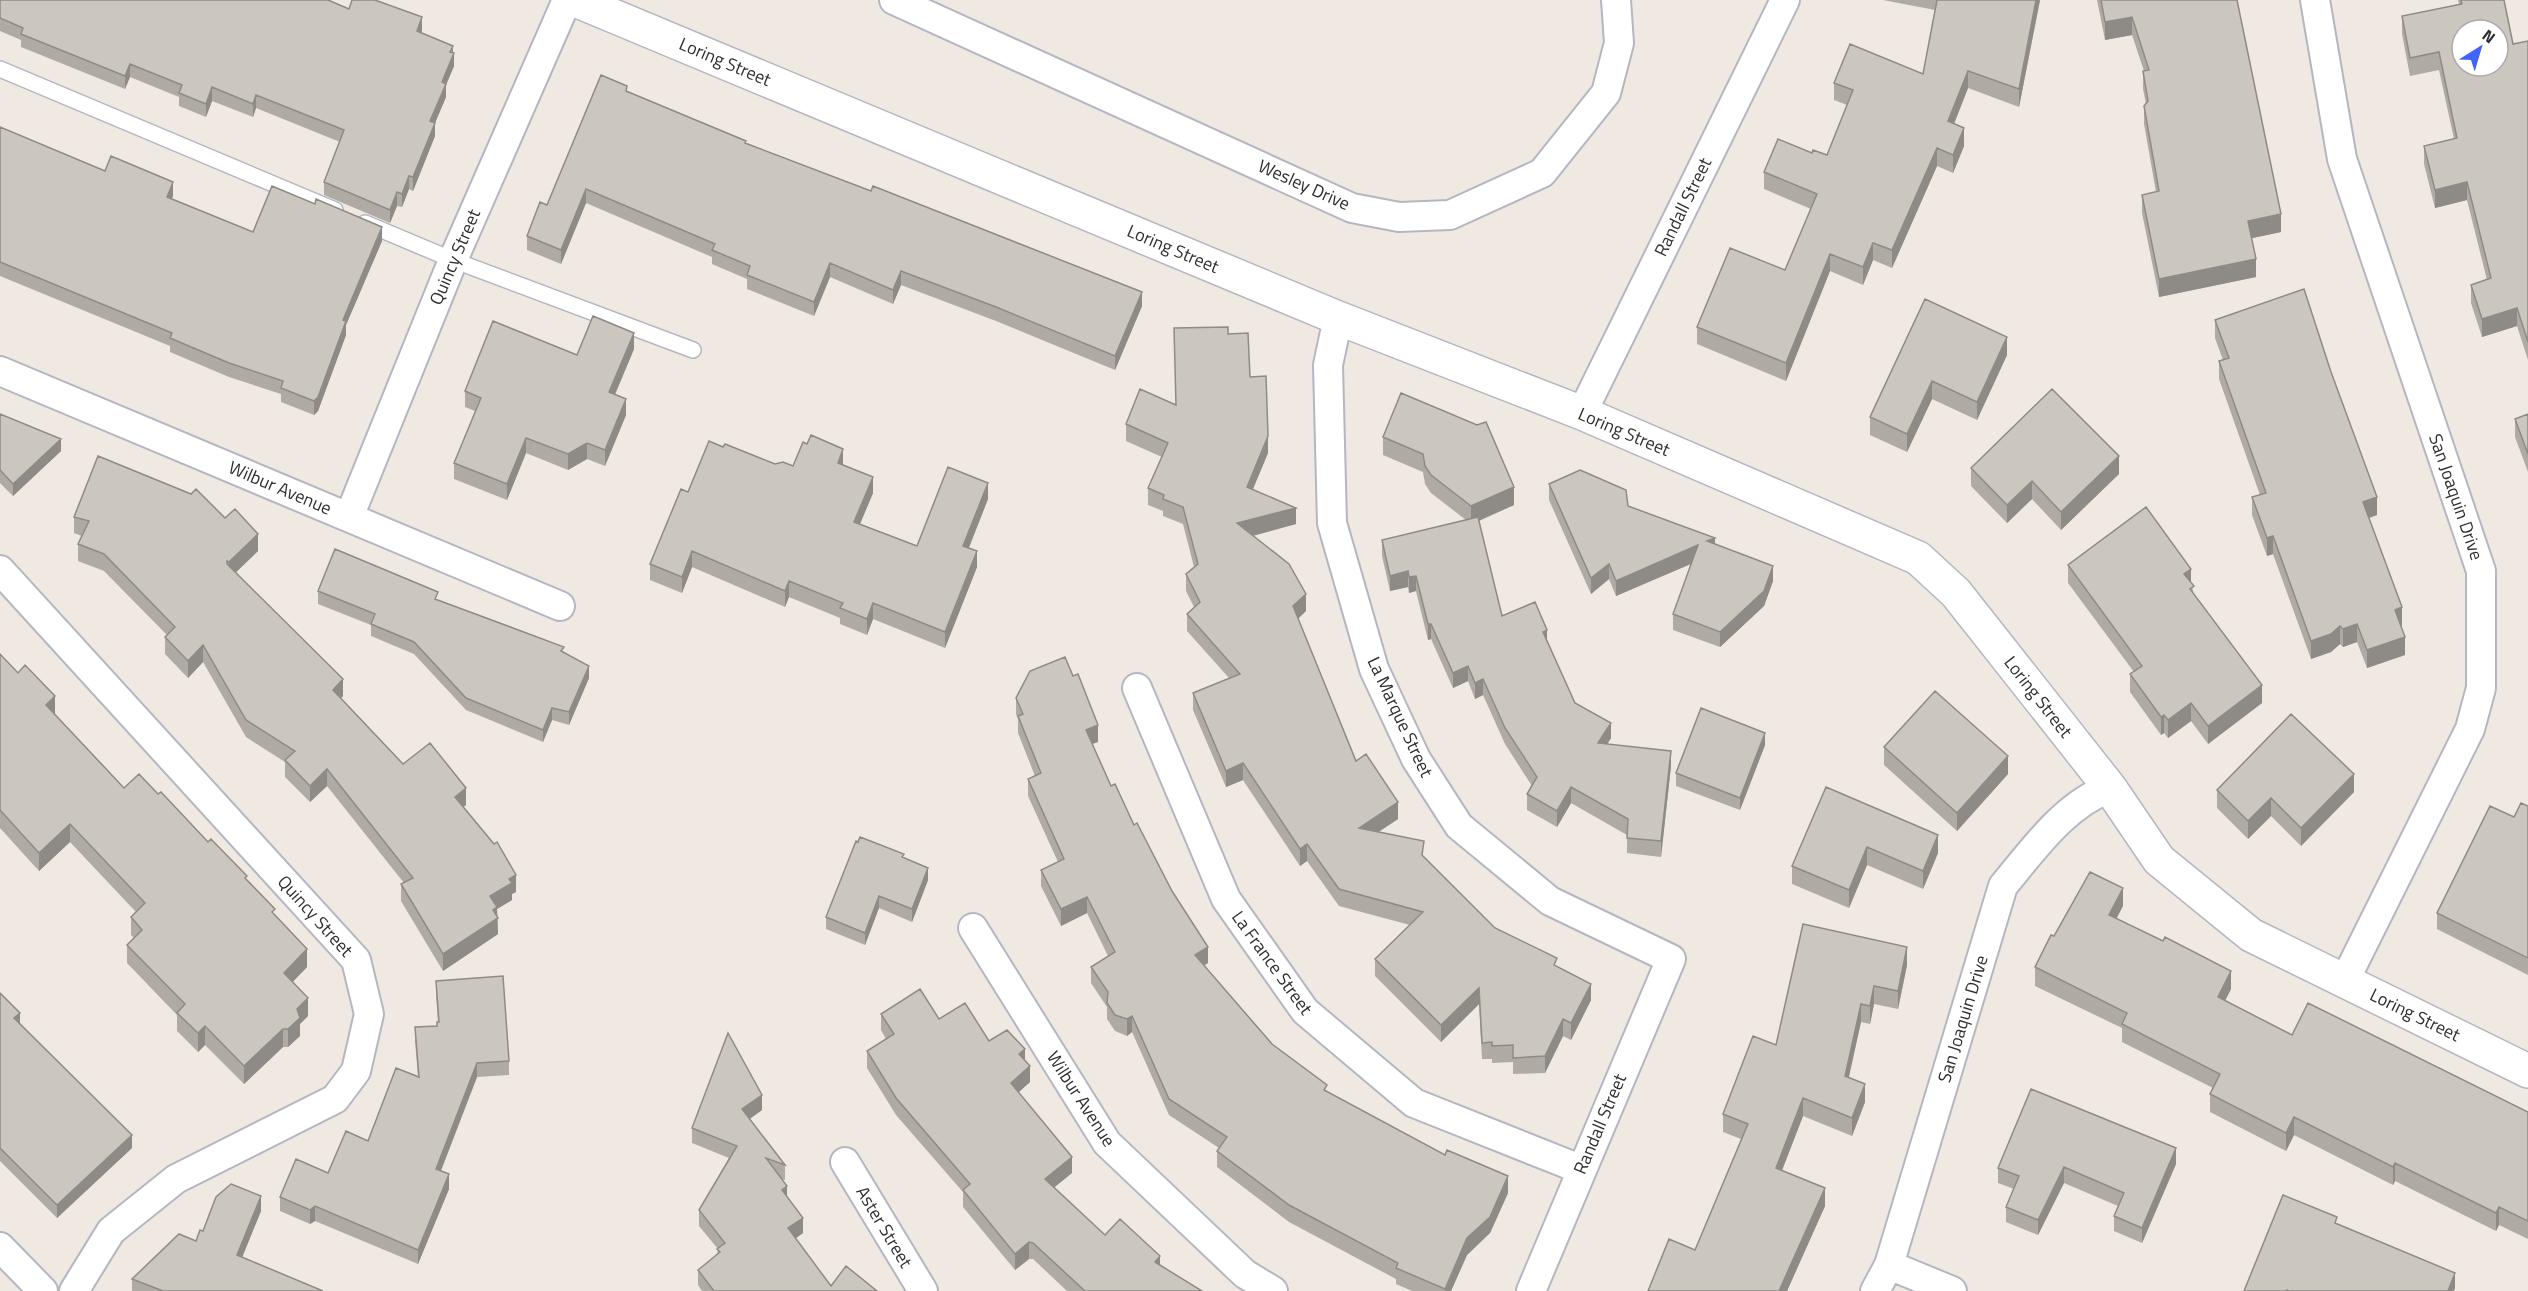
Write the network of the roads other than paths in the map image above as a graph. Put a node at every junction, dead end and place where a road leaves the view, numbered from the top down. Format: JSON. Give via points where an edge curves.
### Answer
{"nodes":[{"id":1,"x":567,"y":0,"type":"edge"},
{"id":2,"x":575,"y":0,"type":"edge"},
{"id":3,"x":894,"y":0,"type":"edge"},
{"id":4,"x":1616,"y":0,"type":"edge"},
{"id":5,"x":1785,"y":0,"type":"edge"},
{"id":6,"x":2315,"y":0,"type":"edge"},
{"id":7,"x":0,"y":69,"type":"edge"},
{"id":8,"x":453,"y":260,"type":"junction"},
{"id":9,"x":1338,"y":318,"type":"junction"},
{"id":10,"x":693,"y":350,"type":"dead end"},
{"id":11,"x":0,"y":370,"type":"edge"},
{"id":12,"x":1582,"y":413,"type":"junction"},
{"id":13,"x":349,"y":517,"type":"junction"},
{"id":14,"x":0,"y":570,"type":"edge"},
{"id":15,"x":560,"y":606,"type":"dead end"},
{"id":16,"x":1137,"y":688,"type":"dead end"},
{"id":17,"x":2110,"y":788,"type":"junction"},
{"id":18,"x":973,"y":928,"type":"dead end"},
{"id":19,"x":1671,"y":959,"type":"joint"},
{"id":20,"x":2345,"y":980,"type":"junction"},
{"id":21,"x":2528,"y":1071,"type":"edge"},
{"id":22,"x":845,"y":1162,"type":"dead end"},
{"id":23,"x":1580,"y":1169,"type":"junction"},
{"id":24,"x":0,"y":1247,"type":"edge"},
{"id":25,"x":1889,"y":1265,"type":"junction"},
{"id":26,"x":43,"y":1291,"type":"edge"},
{"id":27,"x":74,"y":1291,"type":"edge"},
{"id":28,"x":923,"y":1291,"type":"edge"},
{"id":29,"x":1273,"y":1291,"type":"edge"},
{"id":30,"x":1531,"y":1291,"type":"edge"},
{"id":31,"x":1875,"y":1291,"type":"edge"},
{"id":32,"x":1953,"y":1291,"type":"edge"}],
"edges":[{"from":1,"to":8,"type":"street","name":"Quincy Street"},
{"from":2,"to":9,"type":"street","name":"Loring Street"},
{"from":3,"to":4,"type":"street","name":"Wesley Drive","via":[[1352,208],[1399,217],[1450,215],[1542,173],[1606,93],[1619,43]]},
{"from":5,"to":12,"type":"street","name":"Randall Street"},
{"from":6,"to":20,"type":"street","name":"San Joaquin Drive","via":[[2342,159],[2481,571],[2481,688],[2470,729]]},
{"from":7,"to":8,"type":"lane"},
{"from":8,"to":10,"type":"lane"},
{"from":8,"to":13,"type":"street","name":"Quincy Street"},
{"from":9,"to":12,"type":"street","name":"Loring Street"},
{"from":9,"to":19,"type":"street","name":"La Marque Street","via":[[1328,365],[1332,523],[1374,669],[1416,759],[1459,826],[1550,902]]},
{"from":11,"to":13,"type":"street","name":"Wilbur Avenue"},
{"from":12,"to":17,"type":"street","name":"Loring Street","via":[[1918,558],[1956,593]]},
{"from":13,"to":15,"type":"street","name":"Wilbur Avenue"},
{"from":14,"to":27,"type":"street","name":"Quincy Street","via":[[356,960],[369,1014],[356,1071],[335,1099],[176,1179],[111,1231]]},
{"from":16,"to":23,"type":"street","name":"La France Street","via":[[1226,899],[1305,1011],[1414,1103]]},
{"from":17,"to":20,"type":"street","name":"Loring Street","via":[[2159,860],[2251,935]]},
{"from":17,"to":25,"type":"street","name":"San Joaquin Drive","via":[[2089,795],[2039,843],[2003,886]]},
{"from":18,"to":29,"type":"street","name":"Wilbur Avenue","via":[[1107,1143],[1245,1274]]},
{"from":19,"to":23,"type":"street","name":"Randall Street"},
{"from":20,"to":21,"type":"street","name":"Loring Street"},
{"from":22,"to":28,"type":"street","name":"Aster Street"},
{"from":23,"to":30,"type":"street","name":"Randall Street"},
{"from":24,"to":26,"type":"street"},
{"from":25,"to":31,"type":"street","name":"San Joaquin Drive"},
{"from":25,"to":32,"type":"street"}]}
